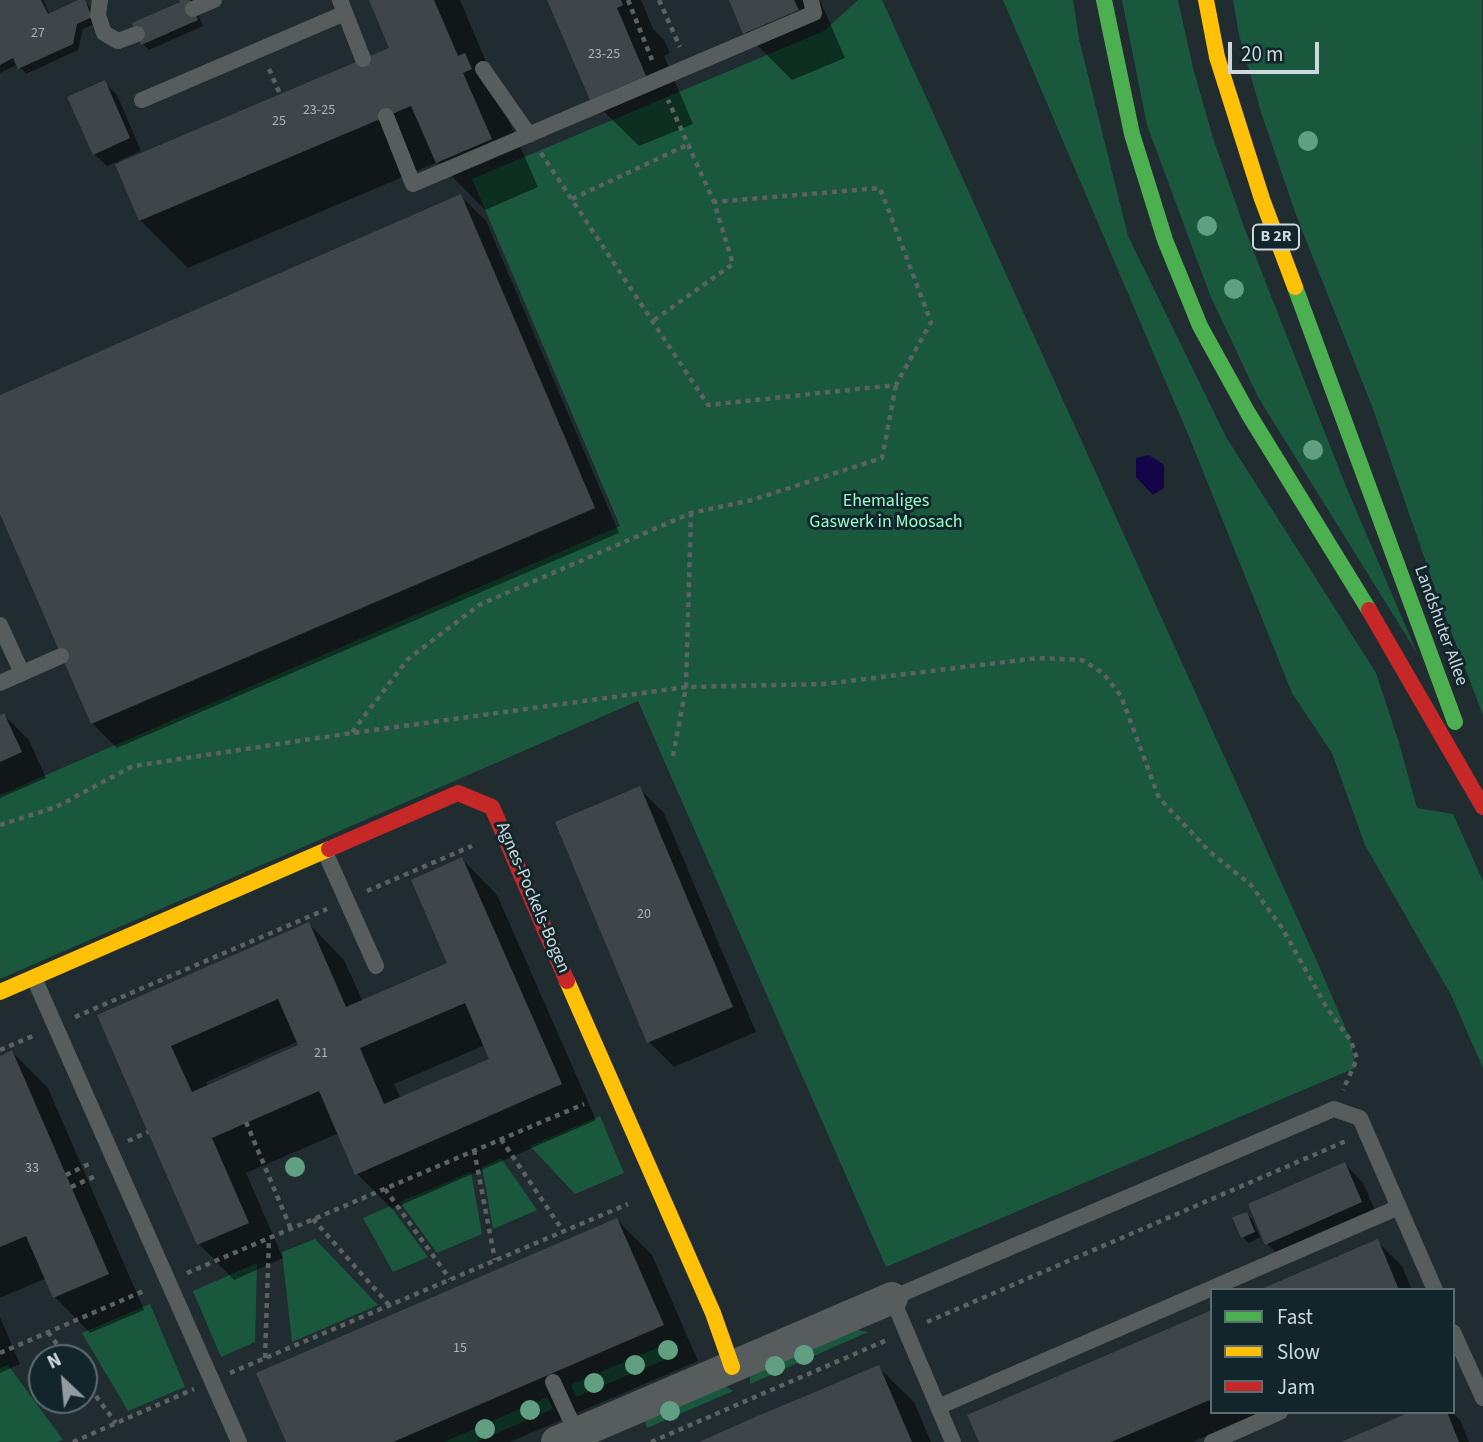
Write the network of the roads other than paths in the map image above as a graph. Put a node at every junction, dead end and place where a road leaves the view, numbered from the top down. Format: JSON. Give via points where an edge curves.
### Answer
{"nodes":[{"id":1,"x":100,"y":0,"type":"edge"},
{"id":2,"x":214,"y":0,"type":"edge"},
{"id":3,"x":811,"y":0,"type":"edge"},
{"id":4,"x":1104,"y":0,"type":"edge"},
{"id":5,"x":1206,"y":0,"type":"edge"},
{"id":6,"x":342,"y":6,"type":"edge"},
{"id":7,"x":194,"y":9,"type":"dead end"},
{"id":8,"x":137,"y":34,"type":"dead end"},
{"id":9,"x":363,"y":59,"type":"dead end"},
{"id":10,"x":483,"y":69,"type":"dead end"},
{"id":11,"x":142,"y":100,"type":"dead end"},
{"id":12,"x":386,"y":116,"type":"dead end"},
{"id":13,"x":529,"y":135,"type":"junction"},
{"id":14,"x":0,"y":625,"type":"edge"},
{"id":15,"x":61,"y":656,"type":"dead end"},
{"id":16,"x":22,"y":673,"type":"junction"},
{"id":17,"x":0,"y":683,"type":"edge"},
{"id":18,"x":1483,"y":796,"type":"edge"},
{"id":19,"x":1483,"y":807,"type":"edge"},
{"id":20,"x":325,"y":852,"type":"junction"},
{"id":21,"x":376,"y":966,"type":"dead end"},
{"id":22,"x":34,"y":978,"type":"junction"},
{"id":23,"x":0,"y":992,"type":"edge"},
{"id":24,"x":1399,"y":1208,"type":"junction"},
{"id":25,"x":1214,"y":1288,"type":"edge"},
{"id":26,"x":1434,"y":1288,"type":"edge"},
{"id":27,"x":1210,"y":1290,"type":"edge"},
{"id":28,"x":892,"y":1298,"type":"junction"},
{"id":29,"x":1455,"y":1337,"type":"edge"},
{"id":30,"x":732,"y":1367,"type":"junction"},
{"id":31,"x":553,"y":1382,"type":"dead end"},
{"id":32,"x":1483,"y":1398,"type":"edge"},
{"id":33,"x":938,"y":1407,"type":"junction"},
{"id":34,"x":1275,"y":1414,"type":"edge"},
{"id":35,"x":567,"y":1438,"type":"edge"},
{"id":36,"x":239,"y":1442,"type":"edge"},
{"id":37,"x":953,"y":1442,"type":"edge"},
{"id":38,"x":1212,"y":1442,"type":"edge"}],
"edges":[{"from":1,"to":8,"type":"lane","via":[[98,15],[104,33],[118,41]]},
{"from":2,"to":7,"type":"lane"},
{"from":3,"to":13,"type":"lane","via":[[814,13]]},
{"from":4,"to":19,"type":"main road","via":[[1132,134],[1200,326]]},
{"from":5,"to":18,"type":"main road","name":"Landshuter Allee","number":"B 2R","via":[[1217,57],[1262,200]]},
{"from":6,"to":9,"type":"lane"},
{"from":6,"to":11,"type":"lane"},
{"from":10,"to":13,"type":"lane"},
{"from":12,"to":13,"type":"lane","via":[[413,184]]},
{"from":14,"to":16,"type":"lane"},
{"from":15,"to":16,"type":"lane"},
{"from":16,"to":17,"type":"lane"},
{"from":20,"to":21,"type":"lane"},
{"from":20,"to":22,"type":"main road","name":"Agnes-Pockels-Bogen"},
{"from":20,"to":30,"type":"main road","name":"Agnes-Pockels-Bogen","via":[[458,793],[492,807],[713,1313]]},
{"from":22,"to":23,"type":"main road","name":"Agnes-Pockels-Bogen"},
{"from":22,"to":36,"type":"lane"},
{"from":24,"to":25,"type":"lane"},
{"from":24,"to":26,"type":"lane"},
{"from":24,"to":28,"type":"lane","via":[[1360,1118],[1334,1109]]},
{"from":27,"to":33,"type":"lane"},
{"from":28,"to":30,"type":"street"},
{"from":28,"to":33,"type":"lane"},
{"from":29,"to":32,"type":"lane"},
{"from":30,"to":35,"type":"street"},
{"from":31,"to":35,"type":"lane"},
{"from":33,"to":37,"type":"lane"},
{"from":34,"to":38,"type":"lane"}]}
